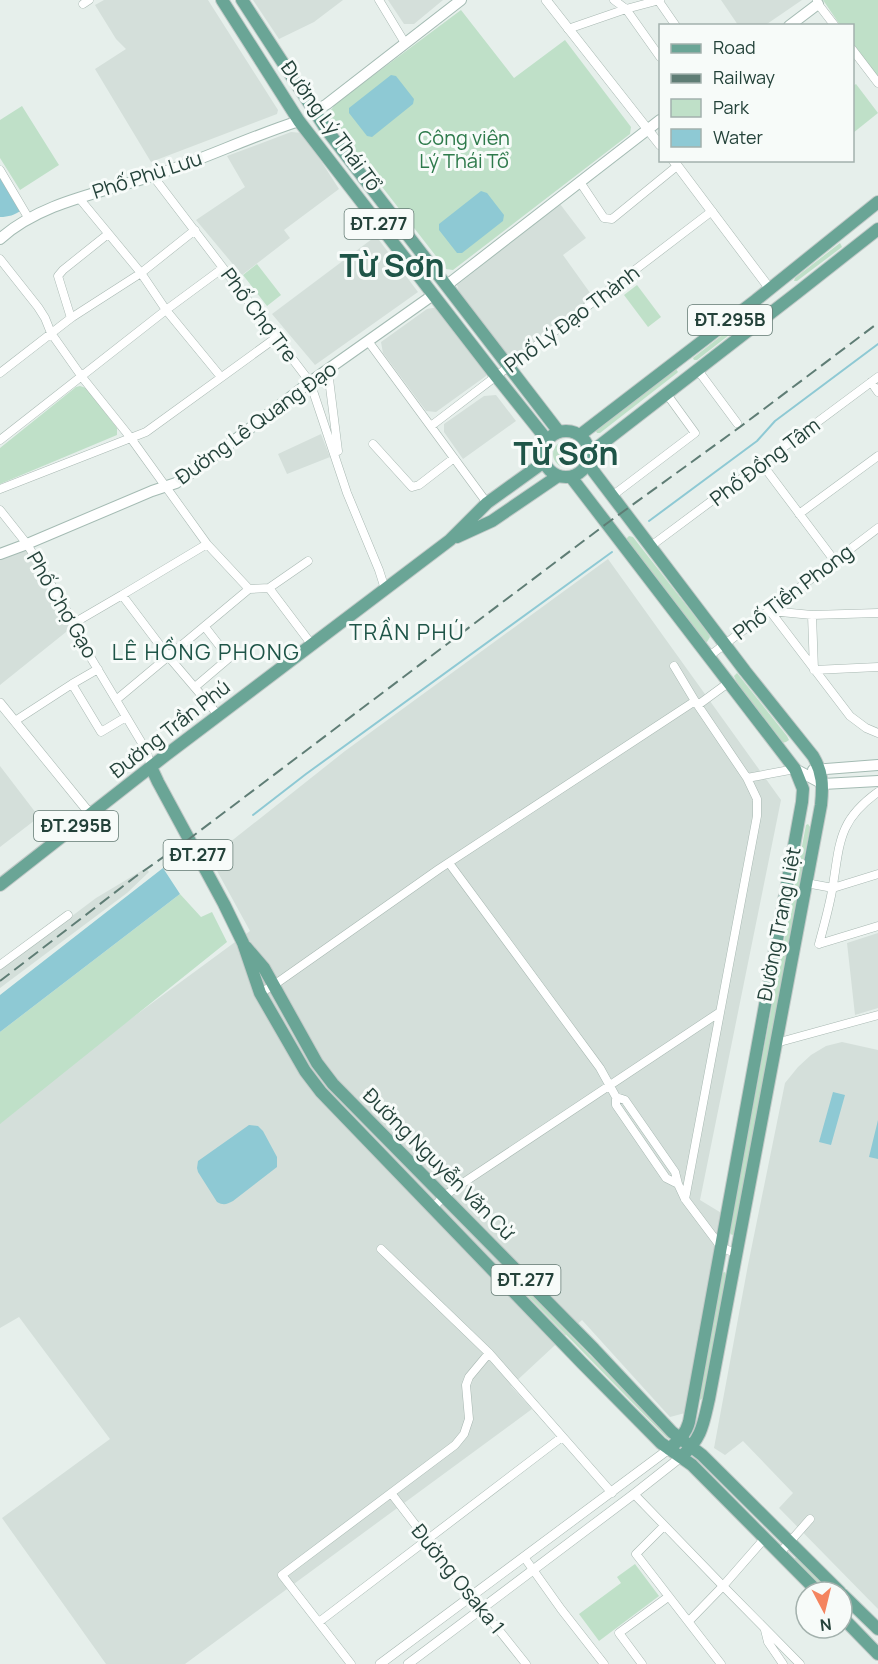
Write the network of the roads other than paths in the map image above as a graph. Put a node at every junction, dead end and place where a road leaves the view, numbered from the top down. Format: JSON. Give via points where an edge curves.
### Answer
{"nodes":[{"id":1,"x":222,"y":0,"type":"edge"},
{"id":2,"x":242,"y":0,"type":"edge"},
{"id":3,"x":379,"y":0,"type":"edge"},
{"id":4,"x":461,"y":0,"type":"edge"},
{"id":5,"x":546,"y":0,"type":"edge"},
{"id":6,"x":614,"y":0,"type":"edge"},
{"id":7,"x":659,"y":0,"type":"edge"},
{"id":8,"x":818,"y":2,"type":"edge"},
{"id":9,"x":626,"y":9,"type":"junction"},
{"id":10,"x":675,"y":24,"type":"edge"},
{"id":11,"x":791,"y":24,"type":"edge"},
{"id":12,"x":834,"y":24,"type":"edge"},
{"id":13,"x":568,"y":28,"type":"junction"},
{"id":14,"x":405,"y":43,"type":"junction"},
{"id":15,"x":854,"y":52,"type":"edge"},
{"id":16,"x":659,"y":56,"type":"edge"},
{"id":17,"x":878,"y":83,"type":"edge"},
{"id":18,"x":314,"y":112,"type":"junction"},
{"id":19,"x":299,"y":120,"type":"junction"},
{"id":20,"x":659,"y":121,"type":"edge"},
{"id":21,"x":648,"y":129,"type":"junction"},
{"id":22,"x":659,"y":144,"type":"edge"},
{"id":23,"x":675,"y":163,"type":"edge"},
{"id":24,"x":0,"y":170,"type":"edge"},
{"id":25,"x":153,"y":176,"type":"junction"},
{"id":26,"x":580,"y":182,"type":"junction"},
{"id":27,"x":79,"y":198,"type":"junction"},
{"id":28,"x":878,"y":202,"type":"edge"},
{"id":29,"x":384,"y":204,"type":"junction"},
{"id":30,"x":712,"y":211,"type":"junction"},
{"id":31,"x":370,"y":213,"type":"junction"},
{"id":32,"x":29,"y":219,"type":"junction"},
{"id":33,"x":878,"y":229,"type":"edge"},
{"id":34,"x":195,"y":230,"type":"junction"},
{"id":35,"x":108,"y":234,"type":"junction"},
{"id":36,"x":0,"y":239,"type":"edge"},
{"id":37,"x":0,"y":259,"type":"edge"},
{"id":38,"x":223,"y":268,"type":"junction"},
{"id":39,"x":141,"y":273,"type":"junction"},
{"id":40,"x":447,"y":285,"type":"junction"},
{"id":41,"x":770,"y":289,"type":"junction"},
{"id":42,"x":433,"y":295,"type":"junction"},
{"id":43,"x":782,"y":305,"type":"junction"},
{"id":44,"x":166,"y":310,"type":"junction"},
{"id":45,"x":71,"y":318,"type":"junction"},
{"id":46,"x":51,"y":333,"type":"junction"},
{"id":47,"x":277,"y":337,"type":"junction"},
{"id":48,"x":368,"y":341,"type":"junction"},
{"id":49,"x":680,"y":357,"type":"junction"},
{"id":50,"x":509,"y":366,"type":"junction"},
{"id":51,"x":328,"y":370,"type":"junction"},
{"id":52,"x":695,"y":371,"type":"junction"},
{"id":53,"x":0,"y":373,"type":"edge"},
{"id":54,"x":496,"y":376,"type":"junction"},
{"id":55,"x":82,"y":377,"type":"junction"},
{"id":56,"x":221,"y":377,"type":"junction"},
{"id":57,"x":874,"y":380,"type":"edge"},
{"id":58,"x":310,"y":382,"type":"junction"},
{"id":59,"x":878,"y":392,"type":"edge"},
{"id":60,"x":666,"y":393,"type":"junction"},
{"id":61,"x":737,"y":423,"type":"dead end"},
{"id":62,"x":431,"y":426,"type":"junction"},
{"id":63,"x":559,"y":432,"type":"junction"},
{"id":64,"x":580,"y":435,"type":"junction"},
{"id":65,"x":130,"y":437,"type":"junction"},
{"id":66,"x":0,"y":440,"type":"edge"},
{"id":67,"x":547,"y":440,"type":"junction"},
{"id":68,"x":373,"y":444,"type":"dead end"},
{"id":69,"x":878,"y":456,"type":"edge"},
{"id":70,"x":454,"y":458,"type":"junction"},
{"id":71,"x":589,"y":458,"type":"junction"},
{"id":72,"x":544,"y":462,"type":"junction"},
{"id":73,"x":762,"y":464,"type":"junction"},
{"id":74,"x":340,"y":467,"type":"junction"},
{"id":75,"x":558,"y":476,"type":"junction"},
{"id":76,"x":571,"y":477,"type":"junction"},
{"id":77,"x":167,"y":487,"type":"junction"},
{"id":78,"x":0,"y":489,"type":"edge"},
{"id":79,"x":612,"y":496,"type":"junction"},
{"id":80,"x":487,"y":503,"type":"junction"},
{"id":81,"x":0,"y":510,"type":"edge"},
{"id":82,"x":799,"y":514,"type":"junction"},
{"id":83,"x":475,"y":515,"type":"junction"},
{"id":84,"x":498,"y":517,"type":"junction"},
{"id":85,"x":483,"y":526,"type":"junction"},
{"id":86,"x":878,"y":528,"type":"edge"},
{"id":87,"x":450,"y":540,"type":"junction"},
{"id":88,"x":27,"y":544,"type":"junction"},
{"id":89,"x":207,"y":544,"type":"junction"},
{"id":90,"x":651,"y":546,"type":"junction"},
{"id":91,"x":0,"y":554,"type":"edge"},
{"id":92,"x":834,"y":560,"type":"junction"},
{"id":93,"x":308,"y":561,"type":"dead end"},
{"id":94,"x":269,"y":588,"type":"junction"},
{"id":95,"x":249,"y":589,"type":"junction"},
{"id":96,"x":385,"y":589,"type":"junction"},
{"id":97,"x":122,"y":595,"type":"junction"},
{"id":98,"x":770,"y":611,"type":"junction"},
{"id":99,"x":878,"y":613,"type":"edge"},
{"id":100,"x":812,"y":615,"type":"junction"},
{"id":101,"x":74,"y":623,"type":"junction"},
{"id":102,"x":205,"y":627,"type":"junction"},
{"id":103,"x":725,"y":644,"type":"junction"},
{"id":104,"x":312,"y":645,"type":"junction"},
{"id":105,"x":168,"y":657,"type":"junction"},
{"id":106,"x":708,"y":657,"type":"junction"},
{"id":107,"x":674,"y":666,"type":"dead end"},
{"id":108,"x":878,"y":667,"type":"edge"},
{"id":109,"x":98,"y":669,"type":"junction"},
{"id":110,"x":814,"y":669,"type":"junction"},
{"id":111,"x":728,"y":683,"type":"junction"},
{"id":112,"x":72,"y":684,"type":"junction"},
{"id":113,"x":195,"y":687,"type":"junction"},
{"id":114,"x":116,"y":700,"type":"junction"},
{"id":115,"x":0,"y":703,"type":"edge"},
{"id":116,"x":696,"y":703,"type":"junction"},
{"id":117,"x":219,"y":716,"type":"junction"},
{"id":118,"x":126,"y":717,"type":"junction"},
{"id":119,"x":15,"y":720,"type":"junction"},
{"id":120,"x":878,"y":733,"type":"edge"},
{"id":121,"x":878,"y":765,"type":"edge"},
{"id":122,"x":152,"y":767,"type":"junction"},
{"id":123,"x":795,"y":770,"type":"junction"},
{"id":124,"x":821,"y":770,"type":"junction"},
{"id":125,"x":747,"y":778,"type":"junction"},
{"id":126,"x":878,"y":781,"type":"edge"},
{"id":127,"x":823,"y":784,"type":"junction"},
{"id":128,"x":878,"y":792,"type":"edge"},
{"id":129,"x":91,"y":815,"type":"junction"},
{"id":130,"x":449,"y":863,"type":"junction"},
{"id":131,"x":878,"y":874,"type":"edge"},
{"id":132,"x":806,"y":883,"type":"junction"},
{"id":133,"x":0,"y":885,"type":"edge"},
{"id":134,"x":833,"y":888,"type":"junction"},
{"id":135,"x":68,"y":915,"type":"dead end"},
{"id":136,"x":878,"y":926,"type":"edge"},
{"id":137,"x":243,"y":944,"type":"junction"},
{"id":138,"x":0,"y":964,"type":"edge"},
{"id":139,"x":274,"y":985,"type":"junction"},
{"id":140,"x":260,"y":993,"type":"junction"},
{"id":141,"x":720,"y":1012,"type":"junction"},
{"id":142,"x":878,"y":1015,"type":"edge"},
{"id":143,"x":776,"y":1043,"type":"junction"},
{"id":144,"x":609,"y":1085,"type":"junction"},
{"id":145,"x":444,"y":1197,"type":"junction"},
{"id":146,"x":685,"y":1199,"type":"junction"},
{"id":147,"x":433,"y":1208,"type":"junction"},
{"id":148,"x":721,"y":1247,"type":"junction"},
{"id":149,"x":381,"y":1249,"type":"dead end"},
{"id":150,"x":498,"y":1252,"type":"junction"},
{"id":151,"x":737,"y":1254,"type":"junction"},
{"id":152,"x":487,"y":1263,"type":"junction"},
{"id":153,"x":489,"y":1353,"type":"junction"},
{"id":154,"x":690,"y":1413,"type":"junction"},
{"id":155,"x":662,"y":1419,"type":"junction"},
{"id":156,"x":562,"y":1437,"type":"junction"},
{"id":157,"x":681,"y":1439,"type":"junction"},
{"id":158,"x":692,"y":1447,"type":"junction"},
{"id":159,"x":669,"y":1449,"type":"junction"},
{"id":160,"x":681,"y":1457,"type":"junction"},
{"id":161,"x":391,"y":1493,"type":"junction"},
{"id":162,"x":612,"y":1493,"type":"junction"},
{"id":163,"x":634,"y":1494,"type":"junction"},
{"id":164,"x":810,"y":1519,"type":"dead end"},
{"id":165,"x":664,"y":1526,"type":"junction"},
{"id":166,"x":765,"y":1538,"type":"junction"},
{"id":167,"x":427,"y":1540,"type":"junction"},
{"id":168,"x":790,"y":1543,"type":"junction"},
{"id":169,"x":780,"y":1553,"type":"junction"},
{"id":170,"x":524,"y":1557,"type":"junction"},
{"id":171,"x":533,"y":1570,"type":"junction"},
{"id":172,"x":806,"y":1580,"type":"edge"},
{"id":173,"x":828,"y":1580,"type":"edge"},
{"id":174,"x":723,"y":1586,"type":"junction"},
{"id":175,"x":473,"y":1596,"type":"junction"},
{"id":176,"x":668,"y":1597,"type":"junction"},
{"id":177,"x":854,"y":1606,"type":"edge"},
{"id":178,"x":482,"y":1608,"type":"junction"},
{"id":179,"x":689,"y":1621,"type":"junction"},
{"id":180,"x":319,"y":1622,"type":"junction"},
{"id":181,"x":876,"y":1628,"type":"edge"},
{"id":182,"x":765,"y":1629,"type":"junction"},
{"id":183,"x":854,"y":1629,"type":"edge"},
{"id":184,"x":863,"y":1638,"type":"junction"},
{"id":185,"x":878,"y":1654,"type":"edge"},
{"id":186,"x":351,"y":1664,"type":"edge"},
{"id":187,"x":381,"y":1664,"type":"edge"},
{"id":188,"x":408,"y":1664,"type":"edge"},
{"id":189,"x":526,"y":1664,"type":"edge"},
{"id":190,"x":604,"y":1664,"type":"edge"},
{"id":191,"x":642,"y":1664,"type":"edge"},
{"id":192,"x":721,"y":1664,"type":"edge"},
{"id":193,"x":783,"y":1664,"type":"edge"},
{"id":194,"x":800,"y":1664,"type":"edge"}],
"edges":[{"from":1,"to":19,"type":"main road","name":"Đường Lý Thái Tổ","number":"ĐT.277"},
{"from":2,"to":18,"type":"main road","name":"Đường Lý Thái Tổ","number":"ĐT.277"},
{"from":3,"to":14,"type":"street"},
{"from":4,"to":14,"type":"main road"},
{"from":5,"to":13,"type":"street"},
{"from":6,"to":9,"type":"street"},
{"from":7,"to":9,"type":"street"},
{"from":7,"to":10,"type":"street"},
{"from":8,"to":11,"type":"main road"},
{"from":8,"to":12,"type":"street"},
{"from":9,"to":13,"type":"street"},
{"from":9,"to":16,"type":"street"},
{"from":13,"to":21,"type":"street"},
{"from":14,"to":18,"type":"main road"},
{"from":15,"to":17,"type":"street"},
{"from":18,"to":19,"type":"main road"},
{"from":18,"to":29,"type":"main road","name":"Đường Lý Thái Tổ","number":"ĐT.277"},
{"from":19,"to":25,"type":"main road","name":"Phố Phù Lưu"},
{"from":19,"to":31,"type":"main road","name":"Đường Lý Thái Tổ","number":"ĐT.277"},
{"from":20,"to":21,"type":"main road"},
{"from":21,"to":22,"type":"street"},
{"from":21,"to":26,"type":"main road"},
{"from":23,"to":26,"type":"street","via":[[612,219],[604,218]]},
{"from":23,"to":30,"type":"street"},
{"from":24,"to":32,"type":"street"},
{"from":25,"to":27,"type":"main road","name":"Phố Phù Lưu"},
{"from":25,"to":34,"type":"street","name":"Phố Chợ Tre"},
{"from":26,"to":40,"type":"main road"},
{"from":27,"to":32,"type":"main road","name":"Phố Phù Lưu"},
{"from":27,"to":35,"type":"street"},
{"from":28,"to":41,"type":"main road","number":"ĐT.295B"},
{"from":29,"to":31,"type":"main road"},
{"from":29,"to":40,"type":"main road","name":"Đường Lý Thái Tổ","number":"ĐT.277"},
{"from":30,"to":41,"type":"street"},
{"from":30,"to":50,"type":"street","name":"Phố Lý Đạo Thành"},
{"from":31,"to":42,"type":"main road","name":"Đường Lý Thái Tổ","number":"ĐT.277"},
{"from":32,"to":36,"type":"main road","name":"Phố Phù Lưu"},
{"from":33,"to":43,"type":"main road","number":"ĐT.295B"},
{"from":34,"to":38,"type":"street","name":"Phố Chợ Tre"},
{"from":34,"to":39,"type":"street"},
{"from":35,"to":39,"type":"street"},
{"from":35,"to":45,"type":"street","via":[[58,276]]},
{"from":37,"to":46,"type":"street","via":[[38,307]]},
{"from":38,"to":44,"type":"street"},
{"from":38,"to":47,"type":"street","name":"Phố Chợ Tre"},
{"from":39,"to":44,"type":"street"},
{"from":39,"to":45,"type":"street"},
{"from":40,"to":42,"type":"main road"},
{"from":40,"to":50,"type":"main road","name":"Đường Lý Thái Tổ","number":"ĐT.277"},
{"from":41,"to":43,"type":"main road"},
{"from":41,"to":49,"type":"main road","number":"ĐT.295B"},
{"from":42,"to":48,"type":"main road","name":"Đường Lê Quang Đạo"},
{"from":42,"to":54,"type":"main road","name":"Đường Lý Thái Tổ","number":"ĐT.277"},
{"from":43,"to":52,"type":"main road","number":"ĐT.295B"},
{"from":44,"to":55,"type":"street"},
{"from":44,"to":56,"type":"street"},
{"from":45,"to":46,"type":"street"},
{"from":46,"to":53,"type":"street"},
{"from":46,"to":55,"type":"street"},
{"from":47,"to":56,"type":"street"},
{"from":47,"to":58,"type":"street","name":"Phố Chợ Tre"},
{"from":48,"to":51,"type":"main road","name":"Đường Lê Quang Đạo"},
{"from":48,"to":62,"type":"street"},
{"from":49,"to":52,"type":"main road"},
{"from":49,"to":64,"type":"main road","number":"ĐT.295B"},
{"from":50,"to":54,"type":"street","name":"Phố Lý Đạo Thành"},
{"from":50,"to":63,"type":"main road","name":"Đường Lý Thái Tổ","number":"ĐT.277"},
{"from":51,"to":58,"type":"main road","name":"Đường Lê Quang Đạo"},
{"from":51,"to":74,"type":"street","name":"Phố Chợ Tre"},
{"from":52,"to":60,"type":"main road","number":"ĐT.295B"},
{"from":52,"to":61,"type":"street"},
{"from":54,"to":62,"type":"street","name":"Phố Lý Đạo Thành"},
{"from":54,"to":67,"type":"main road","name":"Đường Lý Thái Tổ","number":"ĐT.277"},
{"from":55,"to":65,"type":"street"},
{"from":55,"to":66,"type":"street"},
{"from":56,"to":65,"type":"street","via":[[146,432]]},
{"from":57,"to":59,"type":"street"},
{"from":57,"to":73,"type":"street","name":"Phố Đồng Tâm"},
{"from":58,"to":74,"type":"street","name":"Phố Chợ Tre"},
{"from":58,"to":77,"type":"main road","name":"Đường Lê Quang Đạo","via":[[197,469]]},
{"from":60,"to":71,"type":"main road","number":"ĐT.295B"},
{"from":60,"to":79,"type":"street","via":[[695,433]]},
{"from":62,"to":70,"type":"street"},
{"from":63,"to":64,"type":"main road","via":[[570,430]]},
{"from":63,"to":67,"type":"main road"},
{"from":64,"to":71,"type":"main road","via":[[587,442]]},
{"from":65,"to":77,"type":"street"},
{"from":65,"to":78,"type":"street"},
{"from":67,"to":72,"type":"main road"},
{"from":68,"to":70,"type":"street","via":[[412,487]]},
{"from":69,"to":82,"type":"street"},
{"from":70,"to":80,"type":"street"},
{"from":71,"to":76,"type":"main road","via":[[582,471]]},
{"from":71,"to":79,"type":"main road","name":"Đường Trang Liệt"},
{"from":72,"to":75,"type":"main road"},
{"from":72,"to":80,"type":"main road","name":"Đường Trần Phú","number":"ĐT.295B"},
{"from":73,"to":82,"type":"street"},
{"from":73,"to":90,"type":"street","name":"Phố Đồng Tâm"},
{"from":74,"to":96,"type":"street","name":"Phố Chợ Tre"},
{"from":75,"to":76,"type":"main road"},
{"from":75,"to":84,"type":"main road","name":"Đường Trần Phú","number":"ĐT.295B"},
{"from":76,"to":106,"type":"main road","name":"Đường Trang Liệt"},
{"from":77,"to":88,"type":"main road","name":"Đường Lê Quang Đạo"},
{"from":77,"to":89,"type":"street"},
{"from":79,"to":90,"type":"main road","name":"Đường Trang Liệt"},
{"from":80,"to":83,"type":"main road","name":"Đường Trần Phú","number":"ĐT.295B"},
{"from":80,"to":84,"type":"main road"},
{"from":81,"to":88,"type":"street","name":"Phố Chợ Gạo"},
{"from":82,"to":92,"type":"street"},
{"from":83,"to":85,"type":"main road"},
{"from":83,"to":87,"type":"main road","name":"Đường Trần Phú","number":"ĐT.295B"},
{"from":84,"to":85,"type":"main road","name":"Đường Trần Phú","number":"ĐT.295B"},
{"from":85,"to":87,"type":"main road","name":"Đường Trần Phú","number":"ĐT.295B"},
{"from":86,"to":92,"type":"street","name":"Phố Tiền Phong"},
{"from":87,"to":96,"type":"main road","name":"Đường Trần Phú","number":"ĐT.295B"},
{"from":88,"to":91,"type":"main road","name":"Đường Lê Quang Đạo"},
{"from":88,"to":101,"type":"street","name":"Phố Chợ Gạo"},
{"from":89,"to":95,"type":"street"},
{"from":89,"to":97,"type":"street"},
{"from":90,"to":103,"type":"main road","name":"Đường Trang Liệt"},
{"from":92,"to":98,"type":"street","name":"Phố Tiền Phong"},
{"from":93,"to":94,"type":"street"},
{"from":94,"to":95,"type":"street"},
{"from":94,"to":104,"type":"street"},
{"from":95,"to":102,"type":"street"},
{"from":96,"to":104,"type":"main road","name":"Đường Trần Phú","number":"ĐT.295B"},
{"from":97,"to":101,"type":"street"},
{"from":97,"to":105,"type":"street"},
{"from":98,"to":100,"type":"street"},
{"from":98,"to":103,"type":"street","name":"Phố Tiền Phong"},
{"from":98,"to":110,"type":"street"},
{"from":99,"to":100,"type":"street"},
{"from":100,"to":110,"type":"street"},
{"from":101,"to":109,"type":"street","name":"Phố Chợ Gạo"},
{"from":102,"to":105,"type":"street"},
{"from":102,"to":113,"type":"street","via":[[229,658]]},
{"from":103,"to":106,"type":"street","name":"Phố Tiền Phong"},
{"from":103,"to":124,"type":"main road","name":"Đường Trang Liệt"},
{"from":104,"to":117,"type":"main road","name":"Đường Trần Phú","number":"ĐT.295B"},
{"from":105,"to":113,"type":"street"},
{"from":105,"to":114,"type":"street"},
{"from":106,"to":111,"type":"main road","name":"Đường Trang Liệt"},
{"from":107,"to":116,"type":"street"},
{"from":108,"to":110,"type":"street"},
{"from":109,"to":112,"type":"street"},
{"from":109,"to":114,"type":"street","name":"Phố Chợ Gạo"},
{"from":110,"to":120,"type":"street","via":[[850,716]]},
{"from":111,"to":116,"type":"street"},
{"from":111,"to":123,"type":"main road","name":"Đường Trang Liệt"},
{"from":112,"to":118,"type":"street","via":[[101,732]]},
{"from":112,"to":119,"type":"street"},
{"from":113,"to":117,"type":"street"},
{"from":114,"to":118,"type":"street","name":"Phố Chợ Gạo"},
{"from":115,"to":119,"type":"street"},
{"from":116,"to":125,"type":"street"},
{"from":116,"to":130,"type":"street"},
{"from":117,"to":122,"type":"main road","name":"Đường Trần Phú","number":"ĐT.295B"},
{"from":118,"to":122,"type":"street","name":"Phố Chợ Gạo"},
{"from":119,"to":129,"type":"street"},
{"from":121,"to":124,"type":"main road"},
{"from":122,"to":129,"type":"main road","name":"Đường Trần Phú","number":"ĐT.295B"},
{"from":122,"to":137,"type":"main road","name":"Đường Nguyễn Văn Cừ","number":"ĐT.277"},
{"from":123,"to":124,"type":"main road"},
{"from":123,"to":125,"type":"street"},
{"from":123,"to":127,"type":"main road"},
{"from":123,"to":148,"type":"main road","name":"Đường Trang Liệt","via":[[803,789],[802,802]]},
{"from":124,"to":127,"type":"main road","name":"Đường Trang Liệt"},
{"from":125,"to":141,"type":"street","via":[[757,799],[758,816]]},
{"from":126,"to":127,"type":"main road"},
{"from":127,"to":132,"type":"main road","name":"Đường Trang Liệt"},
{"from":128,"to":134,"type":"street","via":[[846,824]]},
{"from":129,"to":133,"type":"main road","name":"Đường Trần Phú","number":"ĐT.295B"},
{"from":130,"to":139,"type":"street"},
{"from":130,"to":144,"type":"street"},
{"from":131,"to":134,"type":"street"},
{"from":132,"to":134,"type":"street"},
{"from":132,"to":143,"type":"main road","name":"Đường Trang Liệt"},
{"from":134,"to":136,"type":"street","via":[[819,944]]},
{"from":135,"to":138,"type":"street"},
{"from":137,"to":139,"type":"main road","name":"Đường Nguyễn Văn Cừ","number":"ĐT.277"},
{"from":137,"to":140,"type":"main road","name":"Đường Nguyễn Văn Cừ","number":"ĐT.277"},
{"from":139,"to":140,"type":"street"},
{"from":139,"to":145,"type":"main road","name":"Đường Nguyễn Văn Cừ","number":"ĐT.277","via":[[328,1079]]},
{"from":140,"to":147,"type":"main road","name":"Đường Nguyễn Văn Cừ","number":"ĐT.277","via":[[321,1092]]},
{"from":141,"to":144,"type":"street"},
{"from":141,"to":146,"type":"street"},
{"from":142,"to":143,"type":"street"},
{"from":143,"to":151,"type":"main road","name":"Đường Trang Liệt"},
{"from":144,"to":145,"type":"street"},
{"from":144,"to":146,"type":"street","via":[[616,1097],[625,1100],[675,1172]]},
{"from":145,"to":147,"type":"street"},
{"from":145,"to":150,"type":"main road","name":"Đường Nguyễn Văn Cừ","number":"ĐT.277"},
{"from":146,"to":148,"type":"street"},
{"from":147,"to":152,"type":"main road","name":"Đường Nguyễn Văn Cừ","number":"ĐT.277"},
{"from":148,"to":151,"type":"street"},
{"from":148,"to":154,"type":"main road","name":"Đường Trang Liệt"},
{"from":149,"to":153,"type":"street"},
{"from":150,"to":152,"type":"main road"},
{"from":150,"to":155,"type":"main road","name":"Đường Nguyễn Văn Cừ","number":"ĐT.277"},
{"from":151,"to":158,"type":"main road","name":"Đường Trang Liệt","via":[[709,1399]]},
{"from":152,"to":159,"type":"main road","name":"Đường Nguyễn Văn Cừ","number":"ĐT.277"},
{"from":153,"to":156,"type":"street"},
{"from":153,"to":161,"type":"street","via":[[466,1385],[469,1419],[464,1434]]},
{"from":154,"to":155,"type":"main road","via":[[682,1421]]},
{"from":154,"to":157,"type":"main road","name":"Đường Trang Liệt"},
{"from":155,"to":157,"type":"main road","name":"Đường Nguyễn Văn Cừ","number":"ĐT.277"},
{"from":156,"to":162,"type":"street"},
{"from":156,"to":167,"type":"street"},
{"from":157,"to":158,"type":"main road","name":"Đường Nguyễn Văn Cừ","number":"ĐT.277"},
{"from":157,"to":159,"type":"main road"},
{"from":158,"to":160,"type":"main road","name":"Đường Trang Liệt"},
{"from":158,"to":168,"type":"main road","name":"Đường Nguyễn Văn Cừ","number":"ĐT.277"},
{"from":159,"to":160,"type":"main road","name":"Đường Nguyễn Văn Cừ","number":"ĐT.277"},
{"from":159,"to":162,"type":"street"},
{"from":160,"to":163,"type":"street"},
{"from":160,"to":166,"type":"main road","name":"Đường Nguyễn Văn Cừ","number":"ĐT.277"},
{"from":161,"to":167,"type":"street","name":"Đường Osaka 1"},
{"from":161,"to":180,"type":"street","via":[[282,1575]]},
{"from":162,"to":170,"type":"street"},
{"from":163,"to":165,"type":"street"},
{"from":163,"to":171,"type":"street"},
{"from":164,"to":168,"type":"street"},
{"from":165,"to":174,"type":"street"},
{"from":165,"to":176,"type":"street","via":[[636,1554]]},
{"from":166,"to":169,"type":"main road","name":"Đường Nguyễn Văn Cừ","number":"ĐT.277"},
{"from":166,"to":174,"type":"street"},
{"from":167,"to":175,"type":"street","name":"Đường Osaka 1"},
{"from":167,"to":180,"type":"street"},
{"from":168,"to":169,"type":"street"},
{"from":168,"to":173,"type":"main road","name":"Đường Nguyễn Văn Cừ","number":"ĐT.277"},
{"from":169,"to":172,"type":"main road","name":"Đường Nguyễn Văn Cừ","number":"ĐT.277"},
{"from":170,"to":171,"type":"street"},
{"from":170,"to":175,"type":"street"},
{"from":171,"to":178,"type":"street"},
{"from":171,"to":190,"type":"street"},
{"from":174,"to":179,"type":"street"},
{"from":174,"to":182,"type":"street"},
{"from":175,"to":178,"type":"street","name":"Đường Osaka 1"},
{"from":175,"to":187,"type":"street"},
{"from":176,"to":179,"type":"street"},
{"from":176,"to":191,"type":"street","via":[[619,1633]]},
{"from":177,"to":181,"type":"main road","name":"Đường Nguyễn Văn Cừ","number":"ĐT.277"},
{"from":178,"to":188,"type":"street"},
{"from":178,"to":189,"type":"street","name":"Đường Osaka 1"},
{"from":179,"to":192,"type":"street"},
{"from":180,"to":186,"type":"street"},
{"from":181,"to":184,"type":"main road"},
{"from":182,"to":193,"type":"street","via":[[768,1642]]},
{"from":182,"to":194,"type":"street"},
{"from":183,"to":184,"type":"main road"},
{"from":184,"to":185,"type":"main road"}]}
